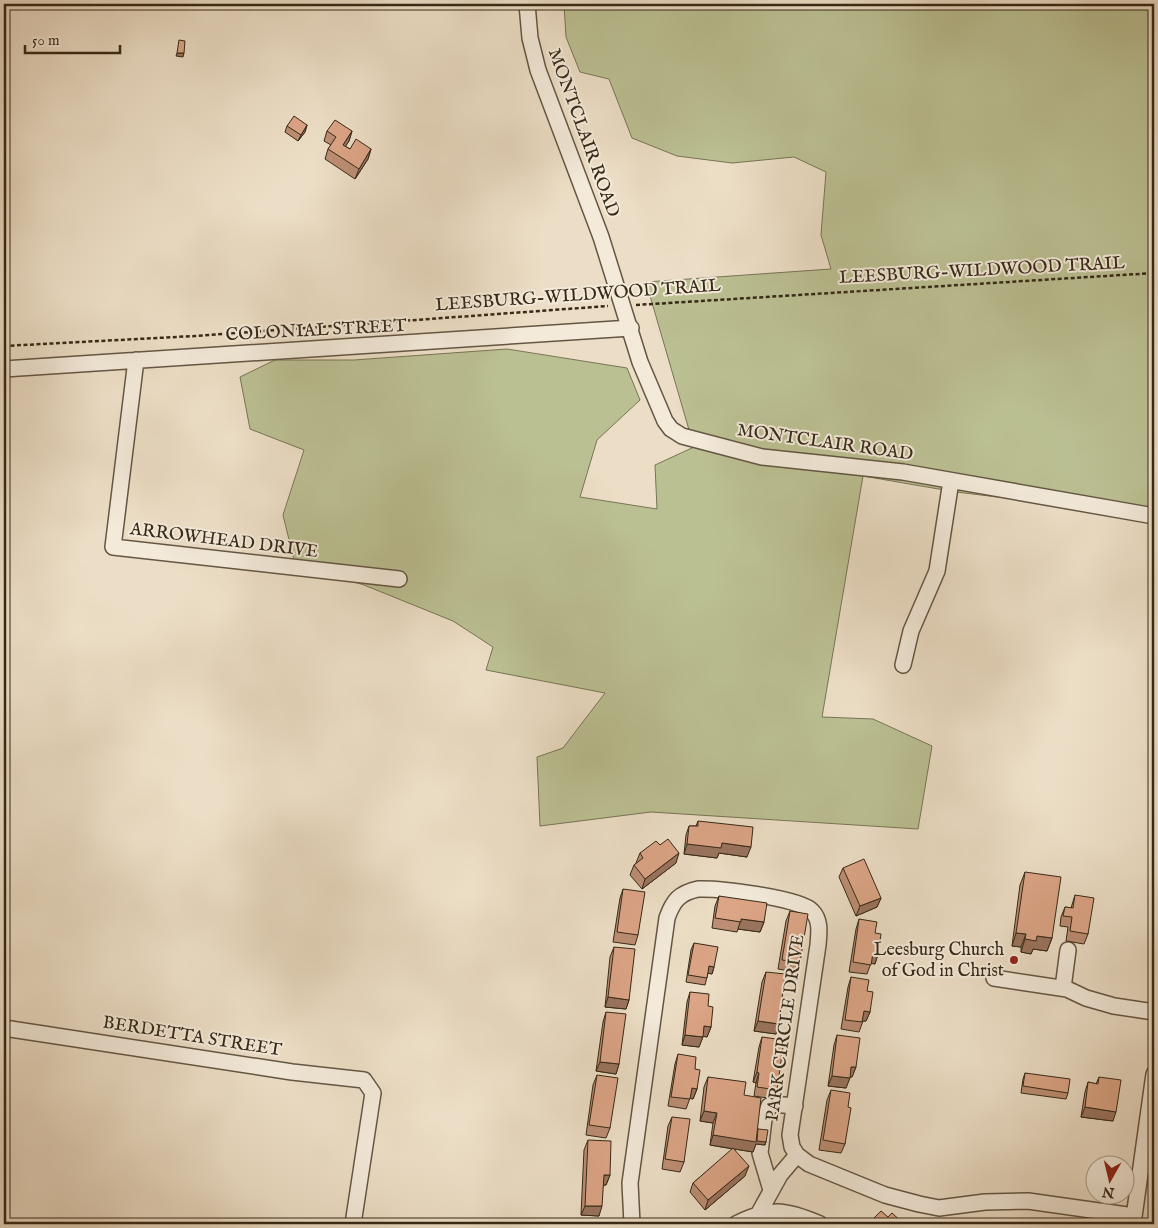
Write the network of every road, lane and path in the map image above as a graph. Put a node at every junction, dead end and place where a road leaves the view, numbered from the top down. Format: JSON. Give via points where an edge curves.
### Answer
{"nodes":[{"id":1,"x":527,"y":4,"type":"edge"},
{"id":2,"x":1154,"y":273,"type":"edge"},
{"id":3,"x":624,"y":306,"type":"junction"},
{"id":4,"x":631,"y":328,"type":"junction"},
{"id":5,"x":4,"y":346,"type":"edge"},
{"id":6,"x":136,"y":360,"type":"junction"},
{"id":7,"x":4,"y":369,"type":"edge"},
{"id":8,"x":951,"y":481,"type":"junction"},
{"id":9,"x":1154,"y":516,"type":"edge"},
{"id":10,"x":400,"y":579,"type":"dead end"},
{"id":11,"x":903,"y":664,"type":"dead end"},
{"id":12,"x":1068,"y":950,"type":"dead end"},
{"id":13,"x":994,"y":978,"type":"dead end"},
{"id":14,"x":1063,"y":988,"type":"junction"},
{"id":15,"x":1154,"y":1012,"type":"edge"},
{"id":16,"x":4,"y":1028,"type":"edge"},
{"id":17,"x":1154,"y":1074,"type":"edge"},
{"id":18,"x":1153,"y":1094,"type":"edge"},
{"id":19,"x":794,"y":1106,"type":"junction"},
{"id":20,"x":796,"y":1155,"type":"junction"},
{"id":21,"x":771,"y":1190,"type":"junction"},
{"id":22,"x":759,"y":1213,"type":"junction"},
{"id":23,"x":1133,"y":1220,"type":"edge"},
{"id":24,"x":353,"y":1224,"type":"edge"},
{"id":25,"x":632,"y":1224,"type":"edge"},
{"id":26,"x":736,"y":1224,"type":"edge"},
{"id":27,"x":820,"y":1224,"type":"edge"}],
"edges":[{"from":1,"to":3,"type":"street","name":"MONTCLAIR ROAD","via":[[530,38],[538,70]]},
{"from":2,"to":3,"type":"path","name":"LEESBURG-WILDWOOD TRAIL"},
{"from":3,"to":4,"type":"street","name":"MONTCLAIR ROAD"},
{"from":3,"to":5,"type":"path","name":"LEESBURG-WILDWOOD TRAIL"},
{"from":4,"to":6,"type":"street","name":"COLONIAL STREET"},
{"from":4,"to":8,"type":"street","name":"MONTCLAIR ROAD","via":[[640,362],[665,421],[682,436],[762,457],[904,472]]},
{"from":6,"to":7,"type":"street","name":"COLONIAL STREET"},
{"from":6,"to":10,"type":"street","name":"ARROWHEAD DRIVE","via":[[112,547]]},
{"from":8,"to":9,"type":"street","name":"MONTCLAIR ROAD"},
{"from":8,"to":11,"type":"street","via":[[937,571],[911,631]]},
{"from":12,"to":14,"type":"street"},
{"from":13,"to":14,"type":"street"},
{"from":14,"to":15,"type":"street","via":[[1114,1006]]},
{"from":16,"to":24,"type":"street","name":"BERDETTA STREET","via":[[364,1080],[373,1094]]},
{"from":17,"to":18,"type":"street"},
{"from":18,"to":23,"type":"street"},
{"from":19,"to":20,"type":"street","name":"PARK CIRCLE DRIVE","via":[[790,1135]]},
{"from":19,"to":21,"type":"street","via":[[772,1104],[764,1119],[760,1153]]},
{"from":19,"to":25,"type":"street","name":"PARK CIRCLE DRIVE","via":[[818,945],[816,916],[804,905],[788,900],[711,888],[686,892],[672,903],[667,918],[630,1183]]},
{"from":20,"to":21,"type":"street"},
{"from":20,"to":23,"type":"street","via":[[809,1164],[885,1195],[933,1206],[1028,1201]]},
{"from":21,"to":22,"type":"street"},
{"from":22,"to":26,"type":"street"},
{"from":22,"to":27,"type":"street","via":[[789,1214]]}]}
